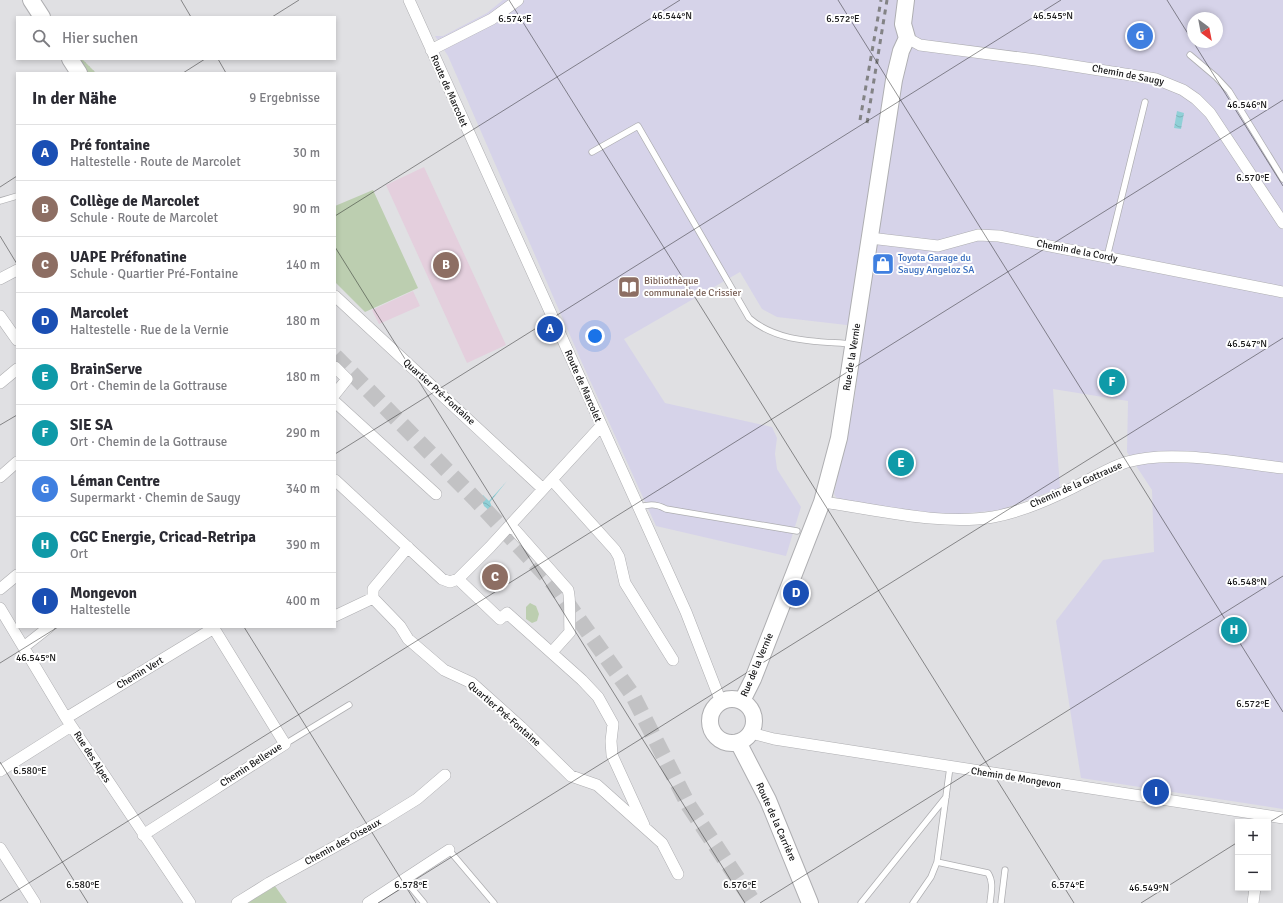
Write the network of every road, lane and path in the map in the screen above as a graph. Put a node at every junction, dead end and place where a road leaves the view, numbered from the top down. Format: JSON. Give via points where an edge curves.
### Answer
{"nodes":[{"id":1,"x":31,"y":0,"type":"edge"},
{"id":2,"x":409,"y":0,"type":"edge"},
{"id":3,"x":518,"y":0,"type":"edge"},
{"id":4,"x":906,"y":0,"type":"edge"},
{"id":5,"x":41,"y":16,"type":"edge"},
{"id":6,"x":907,"y":38,"type":"junction"},
{"id":7,"x":431,"y":50,"type":"junction"},
{"id":8,"x":1190,"y":55,"type":"dead end"},
{"id":9,"x":71,"y":60,"type":"edge"},
{"id":10,"x":78,"y":72,"type":"edge"},
{"id":11,"x":1145,"y":102,"type":"dead end"},
{"id":12,"x":592,"y":152,"type":"dead end"},
{"id":13,"x":1283,"y":179,"type":"edge"},
{"id":14,"x":16,"y":196,"type":"edge"},
{"id":15,"x":0,"y":201,"type":"edge"},
{"id":16,"x":1283,"y":222,"type":"edge"},
{"id":17,"x":870,"y":238,"type":"junction"},
{"id":18,"x":1107,"y":257,"type":"junction"},
{"id":19,"x":16,"y":271,"type":"edge"},
{"id":20,"x":0,"y":279,"type":"edge"},
{"id":21,"x":1283,"y":292,"type":"edge"},
{"id":22,"x":336,"y":297,"type":"edge"},
{"id":23,"x":0,"y":316,"type":"edge"},
{"id":24,"x":16,"y":339,"type":"edge"},
{"id":25,"x":854,"y":344,"type":"junction"},
{"id":26,"x":336,"y":368,"type":"edge"},
{"id":27,"x":16,"y":370,"type":"edge"},
{"id":28,"x":0,"y":383,"type":"edge"},
{"id":29,"x":336,"y":393,"type":"edge"},
{"id":30,"x":336,"y":403,"type":"edge"},
{"id":31,"x":601,"y":426,"type":"junction"},
{"id":32,"x":16,"y":463,"type":"edge"},
{"id":33,"x":1283,"y":468,"type":"edge"},
{"id":34,"x":0,"y":477,"type":"edge"},
{"id":35,"x":552,"y":480,"type":"junction"},
{"id":36,"x":336,"y":481,"type":"edge"},
{"id":37,"x":543,"y":489,"type":"junction"},
{"id":38,"x":436,"y":494,"type":"dead end"},
{"id":39,"x":822,"y":502,"type":"junction"},
{"id":40,"x":638,"y":508,"type":"junction"},
{"id":41,"x":508,"y":527,"type":"junction"},
{"id":42,"x":796,"y":531,"type":"dead end"},
{"id":43,"x":408,"y":546,"type":"junction"},
{"id":44,"x":16,"y":576,"type":"edge"},
{"id":45,"x":458,"y":579,"type":"junction"},
{"id":46,"x":0,"y":589,"type":"edge"},
{"id":47,"x":373,"y":598,"type":"junction"},
{"id":48,"x":0,"y":608,"type":"edge"},
{"id":49,"x":336,"y":616,"type":"edge"},
{"id":50,"x":48,"y":628,"type":"edge"},
{"id":51,"x":212,"y":628,"type":"edge"},
{"id":52,"x":215,"y":628,"type":"edge"},
{"id":53,"x":25,"y":646,"type":"junction"},
{"id":54,"x":552,"y":652,"type":"junction"},
{"id":55,"x":673,"y":660,"type":"dead end"},
{"id":56,"x":742,"y":701,"type":"junction"},
{"id":57,"x":721,"y":702,"type":"junction"},
{"id":58,"x":349,"y":705,"type":"dead end"},
{"id":59,"x":69,"y":722,"type":"junction"},
{"id":60,"x":744,"y":737,"type":"junction"},
{"id":61,"x":285,"y":744,"type":"junction"},
{"id":62,"x":950,"y":767,"type":"junction"},
{"id":63,"x":0,"y":771,"type":"edge"},
{"id":64,"x":445,"y":775,"type":"dead end"},
{"id":65,"x":946,"y":796,"type":"junction"},
{"id":66,"x":1283,"y":818,"type":"edge"},
{"id":67,"x":1265,"y":819,"type":"edge"},
{"id":68,"x":646,"y":829,"type":"junction"},
{"id":69,"x":143,"y":835,"type":"junction"},
{"id":70,"x":0,"y":848,"type":"edge"},
{"id":71,"x":449,"y":850,"type":"joint"},
{"id":72,"x":937,"y":862,"type":"junction"},
{"id":73,"x":1005,"y":870,"type":"dead end"},
{"id":74,"x":678,"y":874,"type":"dead end"},
{"id":75,"x":404,"y":879,"type":"junction"},
{"id":76,"x":1255,"y":891,"type":"edge"},
{"id":77,"x":35,"y":903,"type":"edge"},
{"id":78,"x":190,"y":903,"type":"edge"},
{"id":79,"x":237,"y":903,"type":"edge"},
{"id":80,"x":368,"y":903,"type":"edge"},
{"id":81,"x":424,"y":903,"type":"edge"},
{"id":82,"x":494,"y":903,"type":"edge"},
{"id":83,"x":810,"y":903,"type":"edge"},
{"id":84,"x":861,"y":903,"type":"edge"},
{"id":85,"x":913,"y":903,"type":"edge"},
{"id":86,"x":990,"y":903,"type":"edge"},
{"id":87,"x":1001,"y":903,"type":"edge"},
{"id":88,"x":1253,"y":903,"type":"edge"}],
"edges":[{"from":1,"to":5,"type":"street"},
{"from":2,"to":7,"type":"street","name":"Route de Marcolet"},
{"from":3,"to":7,"type":"street","name":"Route de Marcolet","via":[[492,19]]},
{"from":4,"to":6,"type":"street","via":[[903,24]]},
{"from":6,"to":16,"type":"street","name":"Chemin de Saugy","via":[[920,45],[1135,74],[1174,85],[1210,112]]},
{"from":6,"to":17,"type":"street","name":"Rue de la Vernie","via":[[894,80]]},
{"from":7,"to":31,"type":"street","name":"Route de Marcolet"},
{"from":8,"to":13,"type":"lane","via":[[1229,91]]},
{"from":9,"to":10,"type":"street"},
{"from":11,"to":18,"type":"lane"},
{"from":12,"to":25,"type":"lane","via":[[638,126],[749,318],[760,326],[797,340]]},
{"from":14,"to":15,"type":"lane"},
{"from":17,"to":18,"type":"street","name":"Chemin de la Cordy","via":[[938,246],[984,234]]},
{"from":17,"to":25,"type":"street","name":"Rue de la Vernie"},
{"from":18,"to":21,"type":"street","name":"Chemin de la Cordy"},
{"from":19,"to":20,"type":"street"},
{"from":22,"to":37,"type":"street","name":"Quartier Pré-Fontaine"},
{"from":23,"to":24,"type":"street"},
{"from":25,"to":39,"type":"street","name":"Rue de la Vernie","via":[[840,438]]},
{"from":26,"to":29,"type":"street","via":[[347,379]]},
{"from":27,"to":28,"type":"street"},
{"from":30,"to":38,"type":"street"},
{"from":31,"to":35,"type":"street"},
{"from":31,"to":40,"type":"street","name":"Route de Marcolet"},
{"from":32,"to":34,"type":"street"},
{"from":33,"to":39,"type":"street","name":"Chemin de la Gottrause","via":[[1175,456],[1145,458],[1118,465],[1035,504],[995,516],[962,520]]},
{"from":35,"to":37,"type":"street"},
{"from":35,"to":55,"type":"street","via":[[619,557],[625,583]]},
{"from":36,"to":43,"type":"street"},
{"from":37,"to":41,"type":"street"},
{"from":39,"to":56,"type":"street","name":"Rue de la Vernie"},
{"from":40,"to":42,"type":"lane","via":[[658,505],[666,509]]},
{"from":40,"to":57,"type":"street","name":"Route de Marcolet","via":[[686,612]]},
{"from":41,"to":45,"type":"street"},
{"from":41,"to":54,"type":"street","via":[[515,530],[568,590],[570,632]]},
{"from":43,"to":45,"type":"street","via":[[442,579],[450,582]]},
{"from":43,"to":47,"type":"street","via":[[373,589]]},
{"from":44,"to":46,"type":"street"},
{"from":45,"to":54,"type":"street","via":[[500,619],[507,612]]},
{"from":47,"to":49,"type":"street"},
{"from":47,"to":68,"type":"street","name":"Quartier Pré-Fontaine","via":[[400,626],[408,639],[444,670],[472,683],[571,776],[597,785]]},
{"from":48,"to":53,"type":"street","name":"Rue des Alpes"},
{"from":50,"to":53,"type":"street"},
{"from":51,"to":59,"type":"street","name":"Chemin Vert"},
{"from":52,"to":61,"type":"street","name":"Chemin Bellevue"},
{"from":53,"to":59,"type":"street","name":"Rue des Alpes"},
{"from":54,"to":68,"type":"street","via":[[591,688],[613,724],[612,755]]},
{"from":56,"to":57,"type":"street","via":[[728,699]]},
{"from":56,"to":60,"type":"street","via":[[752,711],[754,726]]},
{"from":57,"to":60,"type":"street","via":[[712,712],[710,726],[724,742]]},
{"from":58,"to":61,"type":"lane"},
{"from":59,"to":63,"type":"street","name":"Chemin Vert"},
{"from":59,"to":69,"type":"street","name":"Rue des Alpes"},
{"from":60,"to":62,"type":"street","name":"Chemin de Mongevon"},
{"from":60,"to":83,"type":"street","name":"Route de la Carrière"},
{"from":61,"to":69,"type":"street","name":"Chemin Bellevue"},
{"from":62,"to":65,"type":"lane"},
{"from":62,"to":67,"type":"street","name":"Chemin de Mongevon"},
{"from":64,"to":79,"type":"street","name":"Chemin des Oiseaux","via":[[410,804]]},
{"from":65,"to":72,"type":"lane"},
{"from":65,"to":84,"type":"lane"},
{"from":66,"to":67,"type":"street","name":"Chemin de Mongevon"},
{"from":68,"to":74,"type":"street","name":"Quartier Pré-Fontaine","via":[[662,843]]},
{"from":69,"to":78,"type":"street","name":"Rue des Alpes"},
{"from":70,"to":77,"type":"street"},
{"from":71,"to":75,"type":"street"},
{"from":71,"to":82,"type":"lane"},
{"from":72,"to":85,"type":"lane"},
{"from":72,"to":86,"type":"lane","via":[[988,873],[992,886]]},
{"from":73,"to":87,"type":"lane"},
{"from":75,"to":80,"type":"street"},
{"from":75,"to":81,"type":"lane"},
{"from":76,"to":88,"type":"street"}]}
